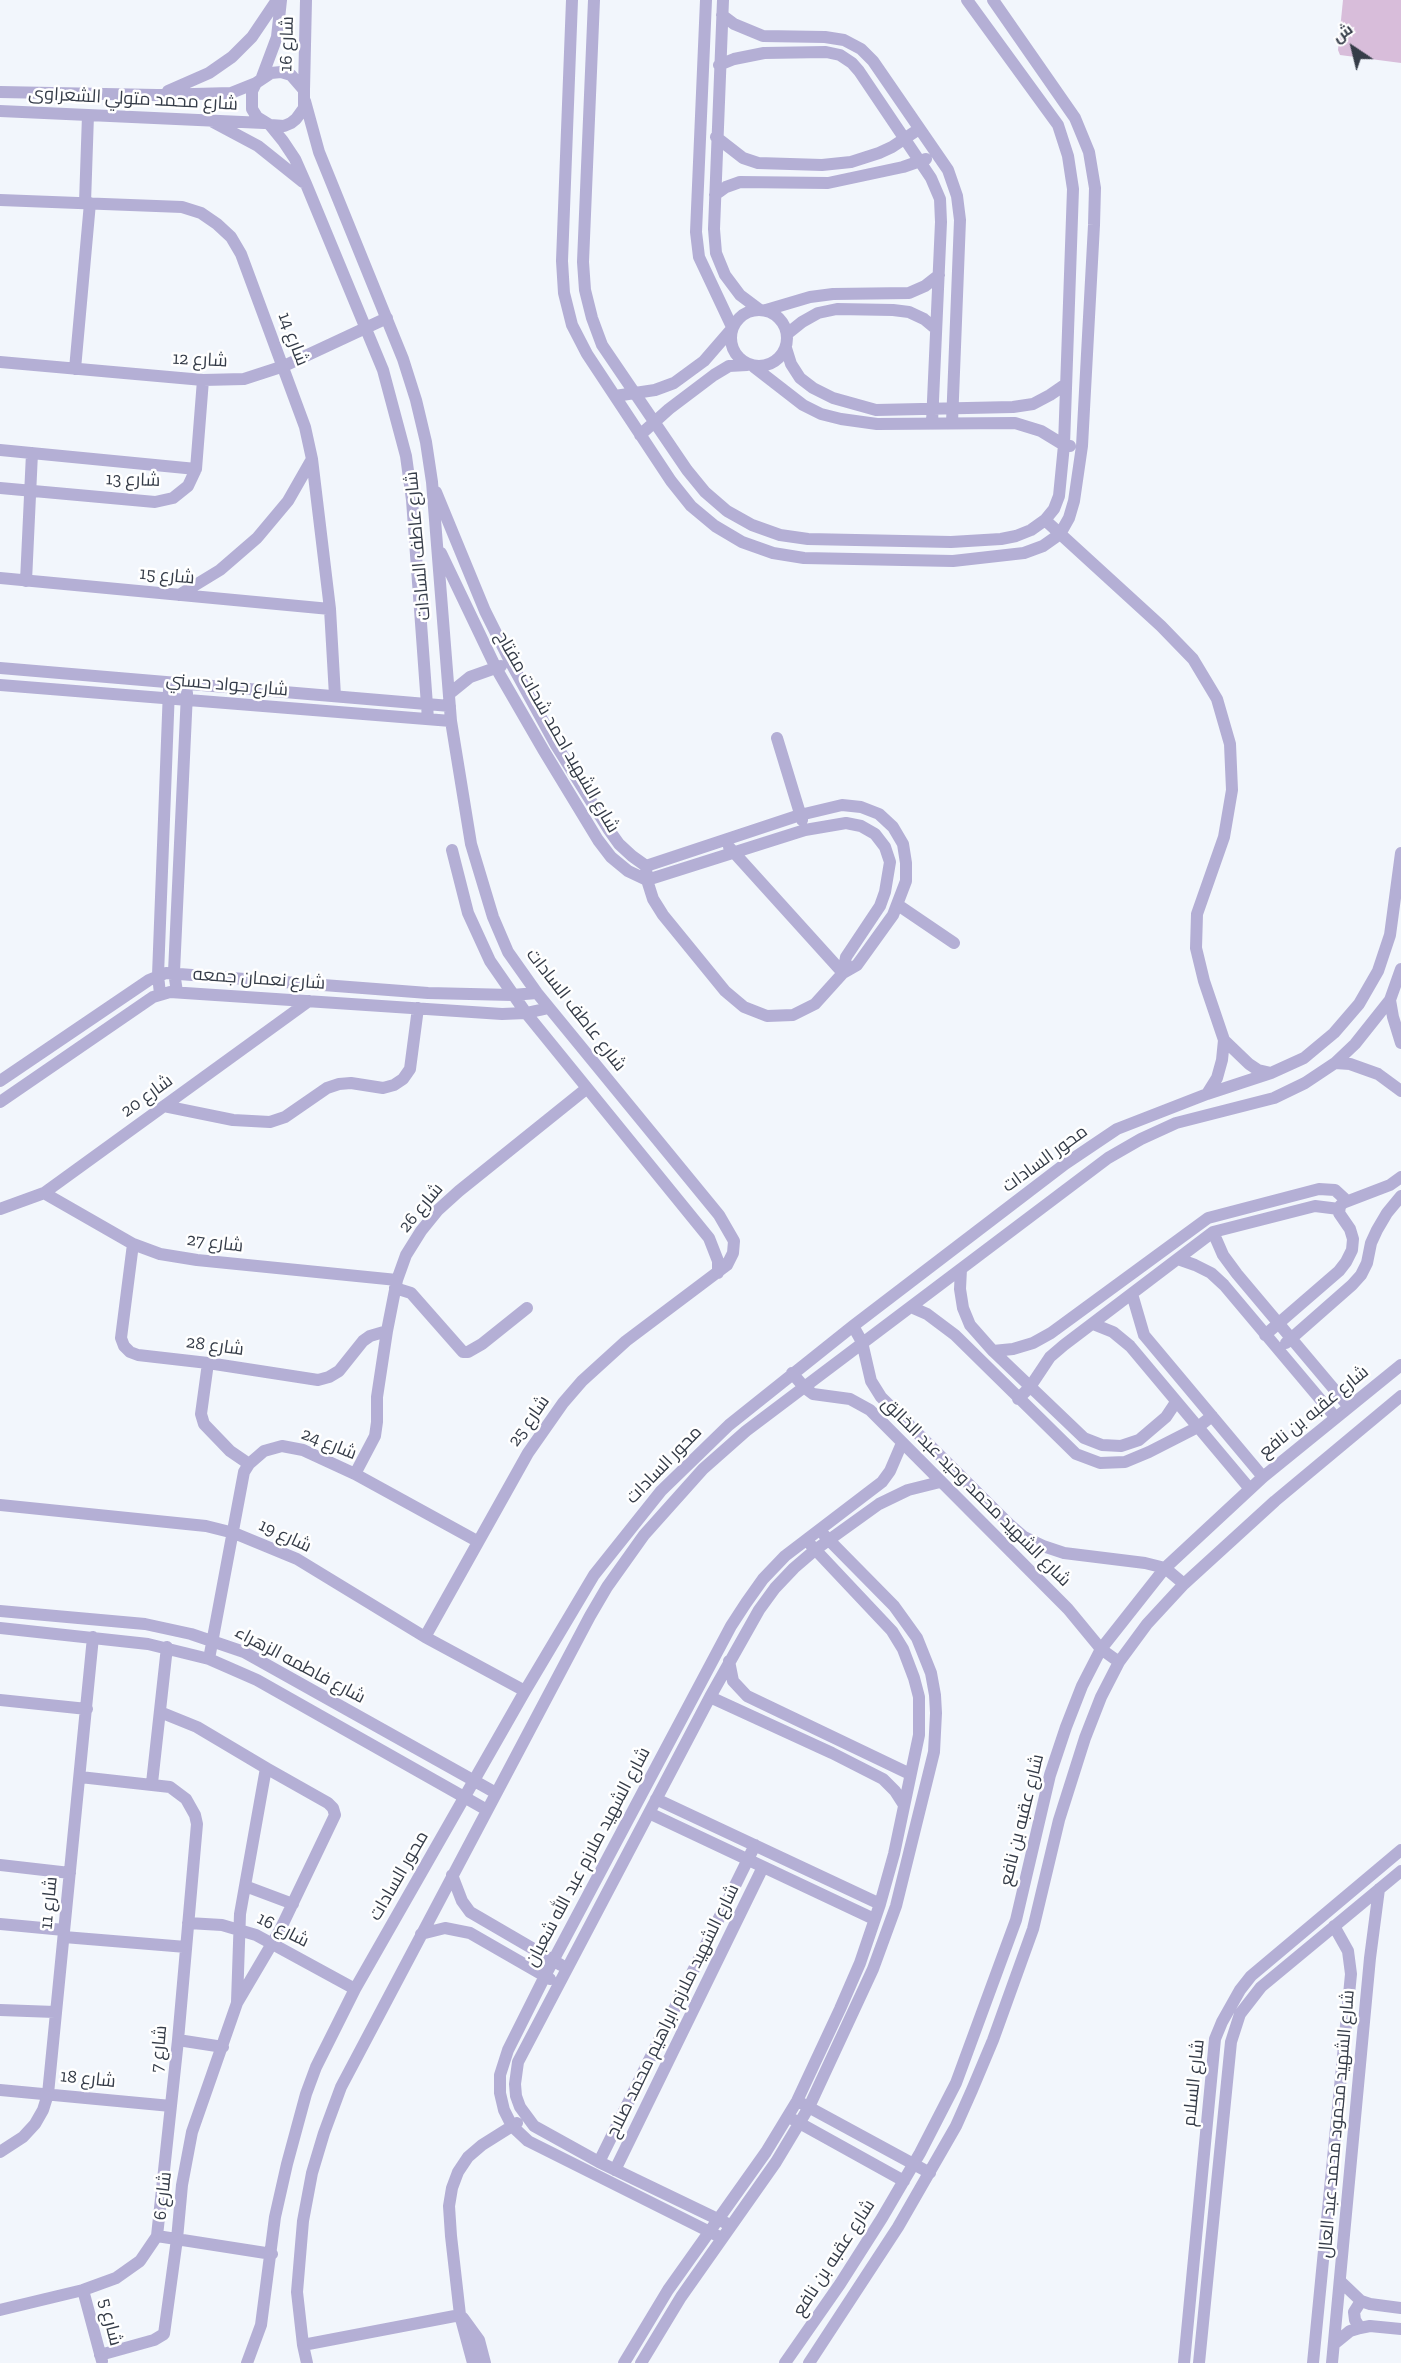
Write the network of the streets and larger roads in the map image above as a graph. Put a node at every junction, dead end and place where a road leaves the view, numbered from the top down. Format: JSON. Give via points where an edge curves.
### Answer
{"nodes":[{"id":1,"x":279,"y":0,"type":"edge"},
{"id":2,"x":306,"y":0,"type":"edge"},
{"id":3,"x":572,"y":0,"type":"edge"},
{"id":4,"x":594,"y":0,"type":"edge"},
{"id":5,"x":706,"y":0,"type":"edge"},
{"id":6,"x":723,"y":0,"type":"edge"},
{"id":7,"x":967,"y":0,"type":"edge"},
{"id":8,"x":993,"y":0,"type":"edge"},
{"id":9,"x":722,"y":15,"type":"junction"},
{"id":10,"x":719,"y":65,"type":"junction"},
{"id":11,"x":259,"y":80,"type":"junction"},
{"id":12,"x":0,"y":92,"type":"edge"},
{"id":13,"x":158,"y":95,"type":"junction"},
{"id":14,"x":305,"y":95,"type":"junction"},
{"id":15,"x":0,"y":111,"type":"edge"},
{"id":16,"x":88,"y":114,"type":"junction"},
{"id":17,"x":210,"y":120,"type":"junction"},
{"id":18,"x":267,"y":124,"type":"junction"},
{"id":19,"x":919,"y":129,"type":"junction"},
{"id":20,"x":716,"y":137,"type":"junction"},
{"id":21,"x":905,"y":140,"type":"junction"},
{"id":22,"x":937,"y":154,"type":"junction"},
{"id":23,"x":921,"y":162,"type":"junction"},
{"id":24,"x":306,"y":184,"type":"junction"},
{"id":25,"x":715,"y":195,"type":"junction"},
{"id":26,"x":88,"y":203,"type":"junction"},
{"id":27,"x":0,"y":204,"type":"edge"},
{"id":28,"x":939,"y":275,"type":"junction"},
{"id":29,"x":763,"y":310,"type":"junction"},
{"id":30,"x":387,"y":318,"type":"junction"},
{"id":31,"x":367,"y":328,"type":"junction"},
{"id":32,"x":732,"y":328,"type":"junction"},
{"id":33,"x":936,"y":329,"type":"junction"},
{"id":34,"x":787,"y":334,"type":"junction"},
{"id":35,"x":786,"y":348,"type":"junction"},
{"id":36,"x":0,"y":362,"type":"edge"},
{"id":37,"x":284,"y":366,"type":"junction"},
{"id":38,"x":750,"y":366,"type":"junction"},
{"id":39,"x":75,"y":369,"type":"junction"},
{"id":40,"x":203,"y":380,"type":"junction"},
{"id":41,"x":1066,"y":384,"type":"junction"},
{"id":42,"x":634,"y":392,"type":"junction"},
{"id":43,"x":615,"y":396,"type":"junction"},
{"id":44,"x":932,"y":408,"type":"junction"},
{"id":45,"x":952,"y":408,"type":"junction"},
{"id":46,"x":655,"y":422,"type":"junction"},
{"id":47,"x":932,"y":423,"type":"junction"},
{"id":48,"x":952,"y":423,"type":"junction"},
{"id":49,"x":640,"y":435,"type":"junction"},
{"id":50,"x":1064,"y":445,"type":"junction"},
{"id":51,"x":1082,"y":446,"type":"junction"},
{"id":52,"x":0,"y":450,"type":"edge"},
{"id":53,"x":32,"y":453,"type":"junction"},
{"id":54,"x":312,"y":459,"type":"junction"},
{"id":55,"x":196,"y":469,"type":"junction"},
{"id":56,"x":432,"y":482,"type":"junction"},
{"id":57,"x":0,"y":488,"type":"edge"},
{"id":58,"x":30,"y":491,"type":"junction"},
{"id":59,"x":1045,"y":520,"type":"junction"},
{"id":60,"x":1060,"y":534,"type":"junction"},
{"id":61,"x":436,"y":544,"type":"junction"},
{"id":62,"x":0,"y":578,"type":"edge"},
{"id":63,"x":26,"y":581,"type":"junction"},
{"id":64,"x":179,"y":595,"type":"junction"},
{"id":65,"x":330,"y":609,"type":"junction"},
{"id":66,"x":510,"y":661,"type":"junction"},
{"id":67,"x":0,"y":668,"type":"edge"},
{"id":68,"x":496,"y":668,"type":"junction"},
{"id":69,"x":169,"y":682,"type":"junction"},
{"id":70,"x":188,"y":684,"type":"junction"},
{"id":71,"x":0,"y":685,"type":"edge"},
{"id":72,"x":335,"y":696,"type":"junction"},
{"id":73,"x":169,"y":698,"type":"junction"},
{"id":74,"x":187,"y":699,"type":"junction"},
{"id":75,"x":449,"y":700,"type":"junction"},
{"id":76,"x":427,"y":704,"type":"junction"},
{"id":77,"x":428,"y":719,"type":"junction"},
{"id":78,"x":451,"y":721,"type":"junction"},
{"id":79,"x":777,"y":738,"type":"dead end"},
{"id":80,"x":801,"y":815,"type":"junction"},
{"id":81,"x":805,"y":830,"type":"junction"},
{"id":82,"x":723,"y":840,"type":"junction"},
{"id":83,"x":452,"y":850,"type":"dead end"},
{"id":84,"x":734,"y":852,"type":"junction"},
{"id":85,"x":1401,"y":853,"type":"edge"},
{"id":86,"x":646,"y":866,"type":"junction"},
{"id":87,"x":647,"y":880,"type":"junction"},
{"id":88,"x":898,"y":906,"type":"junction"},
{"id":89,"x":954,"y":944,"type":"dead end"},
{"id":90,"x":508,"y":952,"type":"junction"},
{"id":91,"x":490,"y":961,"type":"junction"},
{"id":92,"x":1401,"y":969,"type":"edge"},
{"id":93,"x":174,"y":972,"type":"junction"},
{"id":94,"x":843,"y":973,"type":"junction"},
{"id":95,"x":158,"y":975,"type":"junction"},
{"id":96,"x":177,"y":992,"type":"junction"},
{"id":97,"x":537,"y":993,"type":"junction"},
{"id":98,"x":160,"y":994,"type":"junction"},
{"id":99,"x":512,"y":995,"type":"junction"},
{"id":100,"x":1390,"y":1000,"type":"junction"},
{"id":101,"x":309,"y":1001,"type":"junction"},
{"id":102,"x":418,"y":1008,"type":"junction"},
{"id":103,"x":549,"y":1008,"type":"junction"},
{"id":104,"x":526,"y":1013,"type":"junction"},
{"id":105,"x":1224,"y":1040,"type":"junction"},
{"id":106,"x":1401,"y":1042,"type":"edge"},
{"id":107,"x":1335,"y":1063,"type":"junction"},
{"id":108,"x":1270,"y":1073,"type":"junction"},
{"id":109,"x":0,"y":1081,"type":"edge"},
{"id":110,"x":586,"y":1089,"type":"junction"},
{"id":111,"x":1401,"y":1091,"type":"edge"},
{"id":112,"x":1207,"y":1094,"type":"junction"},
{"id":113,"x":0,"y":1102,"type":"edge"},
{"id":114,"x":164,"y":1106,"type":"junction"},
{"id":115,"x":1401,"y":1177,"type":"edge"},
{"id":116,"x":44,"y":1193,"type":"junction"},
{"id":117,"x":1401,"y":1196,"type":"edge"},
{"id":118,"x":1343,"y":1205,"type":"junction"},
{"id":119,"x":0,"y":1209,"type":"edge"},
{"id":120,"x":1213,"y":1232,"type":"junction"},
{"id":121,"x":1353,"y":1239,"type":"junction"},
{"id":122,"x":1371,"y":1243,"type":"junction"},
{"id":123,"x":134,"y":1244,"type":"junction"},
{"id":124,"x":1178,"y":1259,"type":"junction"},
{"id":125,"x":961,"y":1269,"type":"junction"},
{"id":126,"x":718,"y":1273,"type":"junction"},
{"id":127,"x":396,"y":1284,"type":"junction"},
{"id":128,"x":1132,"y":1294,"type":"junction"},
{"id":129,"x":911,"y":1307,"type":"junction"},
{"id":130,"x":527,"y":1308,"type":"dead end"},
{"id":131,"x":1093,"y":1324,"type":"junction"},
{"id":132,"x":1278,"y":1324,"type":"junction"},
{"id":133,"x":853,"y":1326,"type":"junction"},
{"id":134,"x":387,"y":1331,"type":"junction"},
{"id":135,"x":1265,"y":1335,"type":"junction"},
{"id":136,"x":1291,"y":1339,"type":"junction"},
{"id":137,"x":862,"y":1342,"type":"junction"},
{"id":138,"x":1278,"y":1350,"type":"junction"},
{"id":139,"x":993,"y":1351,"type":"junction"},
{"id":140,"x":208,"y":1363,"type":"junction"},
{"id":141,"x":1401,"y":1365,"type":"edge"},
{"id":142,"x":792,"y":1373,"type":"junction"},
{"id":143,"x":1030,"y":1387,"type":"junction"},
{"id":144,"x":805,"y":1388,"type":"junction"},
{"id":145,"x":1401,"y":1396,"type":"edge"},
{"id":146,"x":1018,"y":1399,"type":"junction"},
{"id":147,"x":1176,"y":1402,"type":"junction"},
{"id":148,"x":1349,"y":1407,"type":"junction"},
{"id":149,"x":1212,"y":1416,"type":"junction"},
{"id":150,"x":1336,"y":1418,"type":"junction"},
{"id":151,"x":1198,"y":1427,"type":"junction"},
{"id":152,"x":902,"y":1443,"type":"junction"},
{"id":153,"x":249,"y":1464,"type":"junction"},
{"id":154,"x":356,"y":1474,"type":"junction"},
{"id":155,"x":1263,"y":1477,"type":"junction"},
{"id":156,"x":940,"y":1482,"type":"junction"},
{"id":157,"x":1250,"y":1489,"type":"junction"},
{"id":158,"x":0,"y":1505,"type":"edge"},
{"id":159,"x":818,"y":1529,"type":"junction"},
{"id":160,"x":234,"y":1533,"type":"junction"},
{"id":161,"x":805,"y":1539,"type":"junction"},
{"id":162,"x":829,"y":1540,"type":"junction"},
{"id":163,"x":477,"y":1541,"type":"junction"},
{"id":164,"x":815,"y":1550,"type":"junction"},
{"id":165,"x":1165,"y":1568,"type":"junction"},
{"id":166,"x":1184,"y":1584,"type":"junction"},
{"id":167,"x":0,"y":1611,"type":"edge"},
{"id":168,"x":0,"y":1628,"type":"edge"},
{"id":169,"x":93,"y":1637,"type":"junction"},
{"id":170,"x":425,"y":1637,"type":"junction"},
{"id":171,"x":213,"y":1641,"type":"junction"},
{"id":172,"x":167,"y":1647,"type":"junction"},
{"id":173,"x":1101,"y":1649,"type":"junction"},
{"id":174,"x":210,"y":1659,"type":"junction"},
{"id":175,"x":729,"y":1661,"type":"junction"},
{"id":176,"x":1119,"y":1662,"type":"junction"},
{"id":177,"x":525,"y":1691,"type":"junction"},
{"id":178,"x":710,"y":1697,"type":"junction"},
{"id":179,"x":0,"y":1700,"type":"edge"},
{"id":180,"x":87,"y":1709,"type":"junction"},
{"id":181,"x":160,"y":1712,"type":"junction"},
{"id":182,"x":266,"y":1768,"type":"junction"},
{"id":183,"x":910,"y":1774,"type":"junction"},
{"id":184,"x":80,"y":1777,"type":"junction"},
{"id":185,"x":475,"y":1780,"type":"junction"},
{"id":186,"x":152,"y":1783,"type":"junction"},
{"id":187,"x":496,"y":1793,"type":"junction"},
{"id":188,"x":465,"y":1797,"type":"junction"},
{"id":189,"x":656,"y":1799,"type":"junction"},
{"id":190,"x":904,"y":1805,"type":"junction"},
{"id":191,"x":487,"y":1810,"type":"junction"},
{"id":192,"x":649,"y":1813,"type":"junction"},
{"id":193,"x":755,"y":1845,"type":"junction"},
{"id":194,"x":1401,"y":1850,"type":"edge"},
{"id":195,"x":748,"y":1860,"type":"junction"},
{"id":196,"x":0,"y":1865,"type":"edge"},
{"id":197,"x":764,"y":1867,"type":"junction"},
{"id":198,"x":1401,"y":1871,"type":"edge"},
{"id":199,"x":70,"y":1873,"type":"junction"},
{"id":200,"x":452,"y":1875,"type":"junction"},
{"id":201,"x":245,"y":1886,"type":"junction"},
{"id":202,"x":1379,"y":1889,"type":"junction"},
{"id":203,"x":293,"y":1904,"type":"junction"},
{"id":204,"x":880,"y":1904,"type":"junction"},
{"id":205,"x":874,"y":1919,"type":"junction"},
{"id":206,"x":188,"y":1923,"type":"junction"},
{"id":207,"x":0,"y":1924,"type":"edge"},
{"id":208,"x":1334,"y":1926,"type":"junction"},
{"id":209,"x":239,"y":1929,"type":"junction"},
{"id":210,"x":64,"y":1934,"type":"junction"},
{"id":211,"x":421,"y":1934,"type":"junction"},
{"id":212,"x":272,"y":1944,"type":"junction"},
{"id":213,"x":186,"y":1947,"type":"junction"},
{"id":214,"x":554,"y":1960,"type":"junction"},
{"id":215,"x":567,"y":1968,"type":"junction"},
{"id":216,"x":545,"y":1976,"type":"junction"},
{"id":217,"x":559,"y":1984,"type":"junction"},
{"id":218,"x":355,"y":1989,"type":"junction"},
{"id":219,"x":237,"y":2003,"type":"junction"},
{"id":220,"x":0,"y":2010,"type":"edge"},
{"id":221,"x":56,"y":2012,"type":"junction"},
{"id":222,"x":178,"y":2040,"type":"junction"},
{"id":223,"x":223,"y":2047,"type":"junction"},
{"id":224,"x":0,"y":2090,"type":"edge"},
{"id":225,"x":48,"y":2094,"type":"junction"},
{"id":226,"x":797,"y":2101,"type":"junction"},
{"id":227,"x":171,"y":2106,"type":"junction"},
{"id":228,"x":809,"y":2107,"type":"junction"},
{"id":229,"x":788,"y":2116,"type":"junction"},
{"id":230,"x":526,"y":2117,"type":"junction"},
{"id":231,"x":801,"y":2123,"type":"junction"},
{"id":232,"x":512,"y":2126,"type":"junction"},
{"id":233,"x":0,"y":2152,"type":"edge"},
{"id":234,"x":598,"y":2162,"type":"junction"},
{"id":235,"x":914,"y":2164,"type":"junction"},
{"id":236,"x":615,"y":2170,"type":"junction"},
{"id":237,"x":930,"y":2173,"type":"junction"},
{"id":238,"x":904,"y":2181,"type":"junction"},
{"id":239,"x":1201,"y":2186,"type":"junction"},
{"id":240,"x":1215,"y":2187,"type":"junction"},
{"id":241,"x":882,"y":2218,"type":"junction"},
{"id":242,"x":724,"y":2223,"type":"junction"},
{"id":243,"x":898,"y":2227,"type":"junction"},
{"id":244,"x":710,"y":2232,"type":"junction"},
{"id":245,"x":157,"y":2236,"type":"junction"},
{"id":246,"x":722,"y":2238,"type":"junction"},
{"id":247,"x":177,"y":2239,"type":"junction"},
{"id":248,"x":272,"y":2254,"type":"junction"},
{"id":249,"x":1340,"y":2281,"type":"junction"},
{"id":250,"x":83,"y":2290,"type":"junction"},
{"id":251,"x":1361,"y":2301,"type":"junction"},
{"id":252,"x":1401,"y":2308,"type":"edge"},
{"id":253,"x":0,"y":2310,"type":"edge"},
{"id":254,"x":460,"y":2315,"type":"junction"},
{"id":255,"x":1360,"y":2328,"type":"junction"},
{"id":256,"x":1401,"y":2329,"type":"edge"},
{"id":257,"x":1334,"y":2344,"type":"junction"},
{"id":258,"x":303,"y":2345,"type":"junction"},
{"id":259,"x":101,"y":2359,"type":"edge"},
{"id":260,"x":247,"y":2363,"type":"edge"},
{"id":261,"x":307,"y":2363,"type":"edge"},
{"id":262,"x":473,"y":2363,"type":"edge"},
{"id":263,"x":485,"y":2363,"type":"edge"},
{"id":264,"x":624,"y":2363,"type":"edge"},
{"id":265,"x":641,"y":2363,"type":"edge"},
{"id":266,"x":785,"y":2363,"type":"edge"},
{"id":267,"x":809,"y":2363,"type":"edge"},
{"id":268,"x":1184,"y":2363,"type":"edge"},
{"id":269,"x":1199,"y":2363,"type":"edge"},
{"id":270,"x":1313,"y":2363,"type":"edge"},
{"id":271,"x":1332,"y":2363,"type":"edge"}],
"edges":[{"from":1,"to":11,"type":"street","name":"شارع 16","via":[[277,37]]},
{"from":1,"to":13,"type":"street","via":[[232,57],[184,86]]},
{"from":2,"to":14,"type":"street","name":"شارع 16"},
{"from":3,"to":43,"type":"street","via":[[564,293],[577,335]]},
{"from":4,"to":42,"type":"street","via":[[585,290],[602,345]]},
{"from":5,"to":32,"type":"street","via":[[696,232],[699,257]]},
{"from":6,"to":9,"type":"street"},
{"from":7,"to":41,"type":"street","via":[[1058,125],[1068,156],[1073,189]]},
{"from":8,"to":51,"type":"street","via":[[1075,118],[1089,152],[1095,188]]},
{"from":9,"to":10,"type":"street"},
{"from":9,"to":19,"type":"street","via":[[763,36],[825,37],[844,40],[861,49]]},
{"from":10,"to":20,"type":"street"},
{"from":10,"to":21,"type":"street","via":[[764,53],[840,55],[852,63]]},
{"from":11,"to":13,"type":"street","name":"شارع محمد متولي الشعراوى","via":[[231,93]]},
{"from":11,"to":14,"type":"street","via":[[272,73],[291,75]]},
{"from":11,"to":18,"type":"street","via":[[251,100],[257,117]]},
{"from":12,"to":13,"type":"street","name":"شارع محمد متولي الشعراوى"},
{"from":14,"to":18,"type":"street","via":[[304,108],[296,119],[284,126]]},
{"from":14,"to":30,"type":"street","name":"شارع عاطف السادات","via":[[318,152]]},
{"from":15,"to":16,"type":"street","name":"شارع محمد متولي الشعراوى"},
{"from":16,"to":17,"type":"street","name":"شارع محمد متولي الشعراوى"},
{"from":16,"to":26,"type":"street"},
{"from":17,"to":18,"type":"street","name":"شارع محمد متولي الشعراوى"},
{"from":17,"to":24,"type":"street","via":[[258,146]]},
{"from":18,"to":24,"type":"street","name":"شارع عاطف السادات","via":[[295,159]]},
{"from":19,"to":21,"type":"street"},
{"from":19,"to":22,"type":"street"},
{"from":20,"to":21,"type":"street","via":[[729,149],[758,164],[851,162]]},
{"from":20,"to":25,"type":"street"},
{"from":21,"to":23,"type":"street"},
{"from":22,"to":23,"type":"street"},
{"from":22,"to":45,"type":"street","via":[[948,170],[960,220]]},
{"from":23,"to":25,"type":"street","via":[[828,183],[740,182]]},
{"from":23,"to":28,"type":"street","via":[[940,199]]},
{"from":24,"to":31,"type":"street","name":"شارع عاطف السادات"},
{"from":25,"to":29,"type":"street","via":[[716,253],[725,275],[740,295]]},
{"from":26,"to":27,"type":"street","name":"شارع 14"},
{"from":26,"to":37,"type":"street","name":"شارع 14","via":[[182,207],[217,224],[241,254]]},
{"from":26,"to":39,"type":"street"},
{"from":28,"to":29,"type":"street","via":[[909,293],[832,294]]},
{"from":28,"to":33,"type":"street"},
{"from":29,"to":32,"type":"street","via":[[743,314]]},
{"from":29,"to":34,"type":"street","via":[[784,324]]},
{"from":30,"to":31,"type":"street","name":"شارع 12"},
{"from":30,"to":56,"type":"street","name":"شارع عاطف السادات","via":[[416,400]]},
{"from":31,"to":37,"type":"street","name":"شارع 12"},
{"from":31,"to":76,"type":"street","name":"شارع عاطف السادات","via":[[383,370],[406,456]]},
{"from":32,"to":38,"type":"street","via":[[732,350]]},
{"from":32,"to":42,"type":"street","via":[[704,361],[674,382],[655,390]]},
{"from":33,"to":34,"type":"street","via":[[909,312],[837,309],[802,322]]},
{"from":33,"to":44,"type":"street"},
{"from":34,"to":35,"type":"street"},
{"from":35,"to":38,"type":"street","via":[[773,363]]},
{"from":35,"to":44,"type":"street","via":[[800,378],[833,398],[876,410]]},
{"from":36,"to":39,"type":"street","name":"شارع 12"},
{"from":37,"to":40,"type":"street","name":"شارع 12","via":[[244,380]]},
{"from":37,"to":54,"type":"street","name":"شارع 14"},
{"from":38,"to":46,"type":"street","via":[[729,366]]},
{"from":38,"to":47,"type":"street","via":[[821,414],[877,424]]},
{"from":39,"to":40,"type":"street","name":"شارع 12"},
{"from":40,"to":55,"type":"street"},
{"from":41,"to":45,"type":"street","via":[[1033,404]]},
{"from":41,"to":50,"type":"street"},
{"from":42,"to":43,"type":"street"},
{"from":42,"to":46,"type":"street"},
{"from":43,"to":49,"type":"street"},
{"from":44,"to":45,"type":"street"},
{"from":44,"to":47,"type":"street"},
{"from":45,"to":48,"type":"street"},
{"from":46,"to":49,"type":"street"},
{"from":46,"to":59,"type":"street","via":[[705,492],[727,511],[780,535],[951,542],[1017,536]]},
{"from":47,"to":48,"type":"street"},
{"from":48,"to":50,"type":"street","via":[[1015,423],[1041,431]]},
{"from":49,"to":60,"type":"street","via":[[691,506],[742,542],[772,553],[804,558],[953,561],[1024,554]]},
{"from":50,"to":51,"type":"street"},
{"from":50,"to":59,"type":"street","via":[[1059,496]]},
{"from":51,"to":60,"type":"street","via":[[1074,501]]},
{"from":52,"to":53,"type":"street"},
{"from":53,"to":55,"type":"street"},
{"from":53,"to":58,"type":"street"},
{"from":54,"to":64,"type":"street","via":[[288,501],[257,538],[220,570]]},
{"from":54,"to":65,"type":"street","name":"شارع 14"},
{"from":55,"to":58,"type":"street","name":"شارع 13","via":[[188,486],[173,498],[155,502]]},
{"from":56,"to":61,"type":"street","name":"شارع عاطف السادات"},
{"from":56,"to":66,"type":"street","name":"شارع الشهيد احمد شحات مفتاح"},
{"from":57,"to":58,"type":"street","name":"شارع 13"},
{"from":58,"to":63,"type":"street"},
{"from":59,"to":60,"type":"street"},
{"from":60,"to":105,"type":"street","via":[[1193,659],[1217,699],[1230,744],[1232,790],[1224,837],[1197,914],[1196,948]]},
{"from":61,"to":68,"type":"street","name":"شارع الشهيد احمد شحات مفتاح"},
{"from":61,"to":75,"type":"street","name":"شارع عاطف السادات"},
{"from":62,"to":63,"type":"street","name":"شارع 15"},
{"from":63,"to":64,"type":"street","name":"شارع 15"},
{"from":64,"to":65,"type":"street","name":"شارع 15"},
{"from":65,"to":72,"type":"street","name":"شارع 14"},
{"from":66,"to":68,"type":"street"},
{"from":66,"to":86,"type":"street","name":"شارع الشهيد احمد شحات مفتاح","via":[[609,830],[619,844]]},
{"from":67,"to":69,"type":"street","name":"شارع جواد حسني"},
{"from":68,"to":75,"type":"street","via":[[470,678]]},
{"from":68,"to":87,"type":"street","name":"شارع الشهيد احمد شحات مفتاح","via":[[598,840],[628,871]]},
{"from":69,"to":70,"type":"street","name":"شارع جواد حسني"},
{"from":69,"to":73,"type":"street"},
{"from":70,"to":72,"type":"street","name":"شارع جواد حسني"},
{"from":70,"to":74,"type":"street"},
{"from":71,"to":73,"type":"street","name":"شارع جواد حسني"},
{"from":72,"to":76,"type":"street","name":"شارع جواد حسني"},
{"from":73,"to":74,"type":"street","name":"شارع جواد حسني"},
{"from":73,"to":95,"type":"street"},
{"from":74,"to":77,"type":"street","name":"شارع جواد حسني"},
{"from":74,"to":93,"type":"street"},
{"from":75,"to":76,"type":"street","name":"شارع جواد حسني"},
{"from":75,"to":78,"type":"street","name":"شارع عاطف السادات"},
{"from":76,"to":77,"type":"street","name":"شارع عاطف السادات"},
{"from":77,"to":78,"type":"street","name":"شارع جواد حسني"},
{"from":78,"to":90,"type":"street","name":"شارع عاطف السادات","via":[[471,844],[483,890]]},
{"from":79,"to":80,"type":"street"},
{"from":80,"to":81,"type":"street"},
{"from":80,"to":82,"type":"street"},
{"from":80,"to":88,"type":"street","via":[[842,805],[861,807],[879,814],[893,827],[903,844],[906,863],[906,881]]},
{"from":81,"to":84,"type":"street"},
{"from":81,"to":94,"type":"street","via":[[846,823],[861,826],[875,834],[890,862],[880,906],[846,957]]},
{"from":82,"to":84,"type":"street"},
{"from":82,"to":86,"type":"street"},
{"from":83,"to":91,"type":"street","via":[[468,914]]},
{"from":84,"to":87,"type":"street"},
{"from":84,"to":94,"type":"street"},
{"from":85,"to":108,"type":"street","name":"محور السادات","via":[[1390,935],[1378,971],[1359,1004],[1334,1033],[1304,1058]]},
{"from":86,"to":87,"type":"street"},
{"from":87,"to":94,"type":"street","via":[[663,915],[725,991],[744,1007],[767,1016],[793,1015],[815,1004]]},
{"from":88,"to":89,"type":"street"},
{"from":88,"to":94,"type":"street","via":[[857,965]]},
{"from":90,"to":91,"type":"street"},
{"from":90,"to":97,"type":"street","name":"شارع عاطف السادات"},
{"from":91,"to":99,"type":"street"},
{"from":92,"to":100,"type":"street","name":"محور السادات"},
{"from":93,"to":95,"type":"street","name":"شارع نعمان جمعه"},
{"from":93,"to":96,"type":"street"},
{"from":93,"to":99,"type":"street","name":"شارع نعمان جمعه","via":[[428,993]]},
{"from":95,"to":98,"type":"street"},
{"from":95,"to":109,"type":"street","name":"شارع نعمان جمعه"},
{"from":96,"to":98,"type":"street","name":"شارع نعمان جمعه"},
{"from":96,"to":101,"type":"street","name":"شارع نعمان جمعه"},
{"from":97,"to":99,"type":"street","name":"شارع نعمان جمعه"},
{"from":97,"to":103,"type":"street","name":"شارع عاطف السادات"},
{"from":98,"to":113,"type":"street","name":"شارع نعمان جمعه"},
{"from":99,"to":104,"type":"street"},
{"from":100,"to":106,"type":"street"},
{"from":100,"to":107,"type":"street","name":"محور السادات"},
{"from":101,"to":102,"type":"street","name":"شارع نعمان جمعه"},
{"from":101,"to":114,"type":"street","name":"شارع 20"},
{"from":102,"to":104,"type":"street","name":"شارع نعمان جمعه"},
{"from":102,"to":114,"type":"street","via":[[410,1069],[394,1085],[383,1088],[339,1084],[270,1122]]},
{"from":103,"to":104,"type":"street","name":"شارع نعمان جمعه"},
{"from":103,"to":126,"type":"street","name":"شارع عاطف السادات","via":[[729,1230],[734,1241],[733,1253],[728,1265]]},
{"from":104,"to":110,"type":"street"},
{"from":105,"to":108,"type":"street","via":[[1249,1064]]},
{"from":105,"to":112,"type":"street","via":[[1217,1078]]},
{"from":107,"to":111,"type":"street","via":[[1378,1074]]},
{"from":107,"to":125,"type":"street","name":"محور السادات","via":[[1274,1098],[1176,1123],[1141,1139],[1076,1180]]},
{"from":108,"to":112,"type":"street","name":"محور السادات"},
{"from":110,"to":126,"type":"street","via":[[709,1238],[715,1249]]},
{"from":110,"to":127,"type":"street","name":"شارع 26","via":[[438,1210],[406,1255]]},
{"from":112,"to":133,"type":"street","name":"محور السادات","via":[[1117,1129],[1065,1164]]},
{"from":114,"to":116,"type":"street","name":"شارع 20"},
{"from":115,"to":118,"type":"street"},
{"from":116,"to":119,"type":"street","name":"شارع 20"},
{"from":116,"to":123,"type":"street","name":"شارع 27"},
{"from":117,"to":122,"type":"street"},
{"from":118,"to":120,"type":"street","via":[[1315,1206]]},
{"from":118,"to":121,"type":"street","via":[[1340,1217]]},
{"from":118,"to":139,"type":"street","via":[[1335,1190],[1319,1189],[1208,1218],[1051,1333],[1033,1343]]},
{"from":120,"to":124,"type":"street"},
{"from":120,"to":132,"type":"street","via":[[1223,1255]]},
{"from":121,"to":122,"type":"street"},
{"from":121,"to":132,"type":"street","via":[[1352,1250],[1339,1271]]},
{"from":122,"to":136,"type":"street","via":[[1367,1263],[1353,1285]]},
{"from":123,"to":127,"type":"street","name":"شارع 27","via":[[187,1259]]},
{"from":123,"to":140,"type":"street","name":"شارع 28","via":[[121,1329],[124,1346],[138,1354]]},
{"from":124,"to":128,"type":"street"},
{"from":124,"to":135,"type":"street","via":[[1211,1273]]},
{"from":125,"to":129,"type":"street","name":"محور السادات"},
{"from":125,"to":139,"type":"street","via":[[963,1308],[970,1325]]},
{"from":126,"to":163,"type":"street","name":"شارع 25","via":[[626,1341],[582,1381],[528,1453]]},
{"from":127,"to":130,"type":"street","via":[[411,1293],[463,1352],[482,1344]]},
{"from":127,"to":134,"type":"street","name":"شارع 26"},
{"from":128,"to":131,"type":"street"},
{"from":128,"to":149,"type":"street","via":[[1144,1335]]},
{"from":129,"to":137,"type":"street","name":"محور السادات"},
{"from":129,"to":146,"type":"street","via":[[942,1324]]},
{"from":131,"to":143,"type":"street","via":[[1050,1357]]},
{"from":131,"to":147,"type":"street","via":[[1113,1332],[1130,1346]]},
{"from":132,"to":135,"type":"street"},
{"from":132,"to":136,"type":"street"},
{"from":133,"to":137,"type":"street","name":"شارع الشهيد محمد وحيد عبد الخالق"},
{"from":133,"to":142,"type":"street","name":"محور السادات"},
{"from":134,"to":140,"type":"street","name":"شارع 28","via":[[370,1336],[339,1371],[318,1380]]},
{"from":134,"to":154,"type":"street","name":"شارع 26","via":[[375,1436]]},
{"from":135,"to":138,"type":"street"},
{"from":136,"to":138,"type":"street"},
{"from":136,"to":148,"type":"street"},
{"from":137,"to":144,"type":"street","name":"محور السادات"},
{"from":137,"to":165,"type":"street","name":"شارع الشهيد محمد وحيد عبد الخالق","via":[[871,1382],[881,1397],[1024,1536],[1064,1552]]},
{"from":138,"to":150,"type":"street"},
{"from":139,"to":143,"type":"street"},
{"from":140,"to":153,"type":"street","via":[[201,1414],[204,1424]]},
{"from":141,"to":148,"type":"street","name":"شارع عقبه بن نافع"},
{"from":142,"to":144,"type":"street"},
{"from":142,"to":177,"type":"street","name":"محور السادات","via":[[695,1457],[633,1524],[594,1575]]},
{"from":143,"to":146,"type":"street"},
{"from":143,"to":147,"type":"street","via":[[1084,1438],[1102,1445],[1121,1446],[1139,1440],[1166,1417]]},
{"from":144,"to":152,"type":"street","name":"شارع الشهيد محمد وحيد عبد الخالق","via":[[864,1406]]},
{"from":144,"to":187,"type":"street","name":"محور السادات","via":[[746,1431],[703,1469],[644,1535],[590,1616]]},
{"from":145,"to":166,"type":"street","name":"شارع عقبه بن نافع","via":[[1275,1501]]},
{"from":146,"to":151,"type":"street","via":[[1076,1454],[1100,1463],[1125,1462]]},
{"from":147,"to":151,"type":"street"},
{"from":148,"to":150,"type":"street","name":"شارع عقبه بن نافع"},
{"from":149,"to":151,"type":"street"},
{"from":149,"to":155,"type":"street"},
{"from":150,"to":155,"type":"street","name":"شارع عقبه بن نافع"},
{"from":151,"to":157,"type":"street"},
{"from":152,"to":156,"type":"street","name":"شارع الشهيد محمد وحيد عبد الخالق"},
{"from":152,"to":159,"type":"street","name":"شارع الشهيد ملازم عبد الله شعبان","via":[[882,1482]]},
{"from":153,"to":154,"type":"street","name":"شارع 24","via":[[264,1451],[291,1446]]},
{"from":153,"to":160,"type":"street","via":[[244,1472]]},
{"from":154,"to":163,"type":"street","name":"شارع 24"},
{"from":155,"to":157,"type":"street","name":"شارع عقبه بن نافع"},
{"from":156,"to":162,"type":"street","name":"شارع الشهيد ملازم عبد الله شعبان","via":[[893,1496]]},
{"from":156,"to":173,"type":"street","name":"شارع الشهيد محمد وحيد عبد الخالق","via":[[1068,1609]]},
{"from":157,"to":165,"type":"street","name":"شارع عقبه بن نافع"},
{"from":158,"to":160,"type":"street","name":"شارع 19","via":[[206,1526]]},
{"from":159,"to":161,"type":"street","name":"شارع الشهيد ملازم عبد الله شعبان"},
{"from":159,"to":162,"type":"street"},
{"from":160,"to":170,"type":"street","name":"شارع 19","via":[[297,1559]]},
{"from":160,"to":171,"type":"street"},
{"from":161,"to":164,"type":"street"},
{"from":161,"to":214,"type":"street","name":"شارع الشهيد ملازم عبد الله شعبان","via":[[763,1579],[731,1626]]},
{"from":162,"to":164,"type":"street","name":"شارع الشهيد ملازم عبد الله شعبان"},
{"from":162,"to":228,"type":"street","via":[[894,1606],[917,1638],[931,1673],[936,1713],[934,1752],[896,1906],[873,1969]]},
{"from":163,"to":170,"type":"street","name":"شارع 25"},
{"from":164,"to":175,"type":"street","name":"شارع الشهيد ملازم عبد الله شعبان","via":[[775,1588]]},
{"from":164,"to":183,"type":"street","via":[[880,1617],[909,1663],[920,1714]]},
{"from":165,"to":166,"type":"street","name":"شارع الشهيد محمد وحيد عبد الخالق"},
{"from":165,"to":173,"type":"street","name":"شارع عقبه بن نافع"},
{"from":166,"to":176,"type":"street","name":"شارع عقبه بن نافع"},
{"from":167,"to":171,"type":"street","name":"شارع فاطمه الزهراء","via":[[145,1624]]},
{"from":168,"to":169,"type":"street","name":"شارع فاطمه الزهراء"},
{"from":169,"to":172,"type":"street","name":"شارع فاطمه الزهراء"},
{"from":169,"to":180,"type":"street","name":"شارع 11"},
{"from":170,"to":177,"type":"street","name":"شارع 19"},
{"from":171,"to":174,"type":"street"},
{"from":171,"to":185,"type":"street","name":"شارع فاطمه الزهراء","via":[[244,1652]]},
{"from":172,"to":174,"type":"street","name":"شارع فاطمه الزهراء"},
{"from":172,"to":181,"type":"street"},
{"from":173,"to":176,"type":"street","name":"شارع الشهيد محمد وحيد عبد الخالق"},
{"from":173,"to":235,"type":"street","name":"شارع عقبه بن نافع","via":[[1082,1686],[1050,1775],[1016,1920],[976,2034]]},
{"from":174,"to":188,"type":"street","name":"شارع فاطمه الزهراء","via":[[257,1680]]},
{"from":175,"to":178,"type":"street","name":"شارع الشهيد ملازم عبد الله شعبان"},
{"from":175,"to":183,"type":"street","via":[[733,1681],[747,1696]]},
{"from":176,"to":237,"type":"street","name":"شارع عقبه بن نافع","via":[[1081,1749],[1059,1820],[1034,1929],[993,2040],[956,2126]]},
{"from":177,"to":185,"type":"street","name":"محور السادات"},
{"from":178,"to":189,"type":"street","name":"شارع الشهيد ملازم عبد الله شعبان"},
{"from":178,"to":190,"type":"street","via":[[883,1779]]},
{"from":179,"to":180,"type":"street"},
{"from":180,"to":184,"type":"street","name":"شارع 11"},
{"from":181,"to":182,"type":"street","name":"شارع 6","via":[[197,1727]]},
{"from":181,"to":186,"type":"street"},
{"from":182,"to":201,"type":"street","name":"شارع 6"},
{"from":182,"to":203,"type":"street","name":"شارع 6","via":[[328,1803],[335,1815]]},
{"from":183,"to":190,"type":"street"},
{"from":184,"to":186,"type":"street","name":"شارع 7"},
{"from":184,"to":199,"type":"street","name":"شارع 11"},
{"from":185,"to":187,"type":"street","name":"شارع فاطمه الزهراء"},
{"from":185,"to":188,"type":"street","name":"محور السادات"},
{"from":186,"to":206,"type":"street","name":"شارع 7","via":[[179,1792],[195,1815],[197,1833]]},
{"from":187,"to":191,"type":"street","name":"محور السادات"},
{"from":188,"to":191,"type":"street","name":"شارع فاطمه الزهراء"},
{"from":188,"to":218,"type":"street","name":"محور السادات"},
{"from":189,"to":192,"type":"street","name":"شارع الشهيد ملازم عبد الله شعبان"},
{"from":189,"to":193,"type":"street"},
{"from":190,"to":204,"type":"street"},
{"from":191,"to":200,"type":"street","name":"محور السادات"},
{"from":192,"to":195,"type":"street"},
{"from":192,"to":215,"type":"street","name":"شارع الشهيد ملازم عبد الله شعبان"},
{"from":193,"to":195,"type":"street","name":"شارع الشهيد ملازم ابراهيم محمد صلاح"},
{"from":193,"to":204,"type":"street"},
{"from":194,"to":239,"type":"street","name":"شارع السلام","via":[[1251,1976],[1230,2005],[1215,2038]]},
{"from":195,"to":197,"type":"street"},
{"from":195,"to":234,"type":"street","name":"شارع الشهيد ملازم ابراهيم محمد صلاح"},
{"from":196,"to":199,"type":"street"},
{"from":197,"to":205,"type":"street"},
{"from":197,"to":236,"type":"street","name":"شارع الشهيد ملازم ابراهيم محمد صلاح"},
{"from":198,"to":202,"type":"street","name":"شارع السلام"},
{"from":199,"to":210,"type":"street","name":"شارع 11"},
{"from":200,"to":211,"type":"street","name":"محور السادات"},
{"from":200,"to":214,"type":"street","via":[[470,1912]]},
{"from":201,"to":203,"type":"street"},
{"from":201,"to":209,"type":"street","name":"شارع 6"},
{"from":202,"to":208,"type":"street","name":"شارع السلام"},
{"from":202,"to":249,"type":"street","name":"شارع الشهيد محمود محمد عبد العال"},
{"from":203,"to":212,"type":"street","name":"شارع 6"},
{"from":204,"to":205,"type":"street"},
{"from":205,"to":226,"type":"street","via":[[840,2009]]},
{"from":206,"to":209,"type":"street","name":"شارع 16"},
{"from":206,"to":213,"type":"street","name":"شارع 7"},
{"from":207,"to":210,"type":"street"},
{"from":208,"to":240,"type":"street","name":"شارع السلام","via":[[1261,1987],[1240,2014],[1231,2042]]},
{"from":208,"to":270,"type":"street","name":"شارع الشهيد محمود محمد عبد العال","via":[[1348,1951],[1351,1974]]},
{"from":209,"to":212,"type":"street","name":"شارع 16"},
{"from":209,"to":219,"type":"street","name":"شارع 6"},
{"from":210,"to":213,"type":"street"},
{"from":210,"to":221,"type":"street","name":"شارع 11"},
{"from":211,"to":216,"type":"street","via":[[445,1928],[470,1933]]},
{"from":211,"to":258,"type":"street","name":"محور السادات","via":[[341,2087],[312,2173],[297,2292]]},
{"from":212,"to":218,"type":"street","name":"شارع 16"},
{"from":212,"to":219,"type":"street","name":"شارع 6"},
{"from":213,"to":222,"type":"street","name":"شارع 7"},
{"from":214,"to":215,"type":"street"},
{"from":214,"to":216,"type":"street","name":"شارع الشهيد ملازم عبد الله شعبان"},
{"from":215,"to":217,"type":"street","name":"شارع الشهيد ملازم عبد الله شعبان"},
{"from":216,"to":217,"type":"street"},
{"from":216,"to":232,"type":"street","name":"شارع الشهيد ملازم عبد الله شعبان","via":[[508,2049],[500,2075],[502,2102]]},
{"from":217,"to":230,"type":"street","name":"شارع الشهيد ملازم عبد الله شعبان","via":[[515,2072],[516,2096]]},
{"from":218,"to":248,"type":"street","name":"محور السادات","via":[[306,2094],[275,2217]]},
{"from":219,"to":223,"type":"street","name":"شارع 6"},
{"from":220,"to":221,"type":"street"},
{"from":221,"to":225,"type":"street","name":"شارع 11"},
{"from":222,"to":223,"type":"street"},
{"from":222,"to":227,"type":"street","name":"شارع 7"},
{"from":223,"to":247,"type":"street","name":"شارع 6","via":[[188,2150]]},
{"from":224,"to":225,"type":"street","name":"شارع 18"},
{"from":225,"to":227,"type":"street","name":"شارع 18"},
{"from":225,"to":233,"type":"street","name":"شارع 11","via":[[35,2124]]},
{"from":226,"to":228,"type":"street"},
{"from":226,"to":229,"type":"street"},
{"from":227,"to":245,"type":"street","name":"شارع 7"},
{"from":228,"to":231,"type":"street"},
{"from":228,"to":235,"type":"street"},
{"from":229,"to":231,"type":"street"},
{"from":229,"to":242,"type":"street"},
{"from":230,"to":232,"type":"street"},
{"from":230,"to":234,"type":"street","via":[[544,2133]]},
{"from":231,"to":238,"type":"street"},
{"from":231,"to":242,"type":"street"},
{"from":232,"to":244,"type":"street","via":[[537,2146]]},
{"from":232,"to":254,"type":"street","via":[[468,2157],[452,2188],[449,2206]]},
{"from":234,"to":236,"type":"street"},
{"from":235,"to":237,"type":"street"},
{"from":235,"to":238,"type":"street","name":"شارع عقبه بن نافع"},
{"from":236,"to":242,"type":"street"},
{"from":237,"to":243,"type":"street","name":"شارع عقبه بن نافع"},
{"from":238,"to":241,"type":"street","name":"شارع عقبه بن نافع"},
{"from":239,"to":240,"type":"street"},
{"from":239,"to":268,"type":"street","name":"شارع السلام"},
{"from":240,"to":269,"type":"street","name":"شارع السلام"},
{"from":241,"to":243,"type":"street"},
{"from":241,"to":266,"type":"street","name":"شارع عقبه بن نافع"},
{"from":242,"to":244,"type":"street"},
{"from":242,"to":246,"type":"street"},
{"from":243,"to":267,"type":"street","name":"شارع عقبه بن نافع"},
{"from":244,"to":246,"type":"street"},
{"from":244,"to":264,"type":"street","via":[[668,2290]]},
{"from":245,"to":247,"type":"street"},
{"from":245,"to":250,"type":"street","via":[[129,2271]]},
{"from":246,"to":265,"type":"street"},
{"from":247,"to":248,"type":"street"},
{"from":247,"to":259,"type":"street","name":"شارع 6","via":[[164,2334]]},
{"from":248,"to":260,"type":"street","name":"محور السادات","via":[[261,2325]]},
{"from":249,"to":251,"type":"street"},
{"from":249,"to":257,"type":"street","name":"شارع الشهيد محمود محمد عبد العال"},
{"from":250,"to":253,"type":"street"},
{"from":250,"to":259,"type":"street","name":"شارع 5"},
{"from":251,"to":252,"type":"street"},
{"from":251,"to":255,"type":"street","via":[[1354,2316]]},
{"from":254,"to":258,"type":"street"},
{"from":254,"to":262,"type":"street"},
{"from":254,"to":263,"type":"street","via":[[479,2340]]},
{"from":255,"to":256,"type":"street"},
{"from":255,"to":257,"type":"street"},
{"from":257,"to":271,"type":"street","name":"شارع الشهيد محمود محمد عبد العال"},
{"from":258,"to":261,"type":"street","name":"محور السادات"}]}
